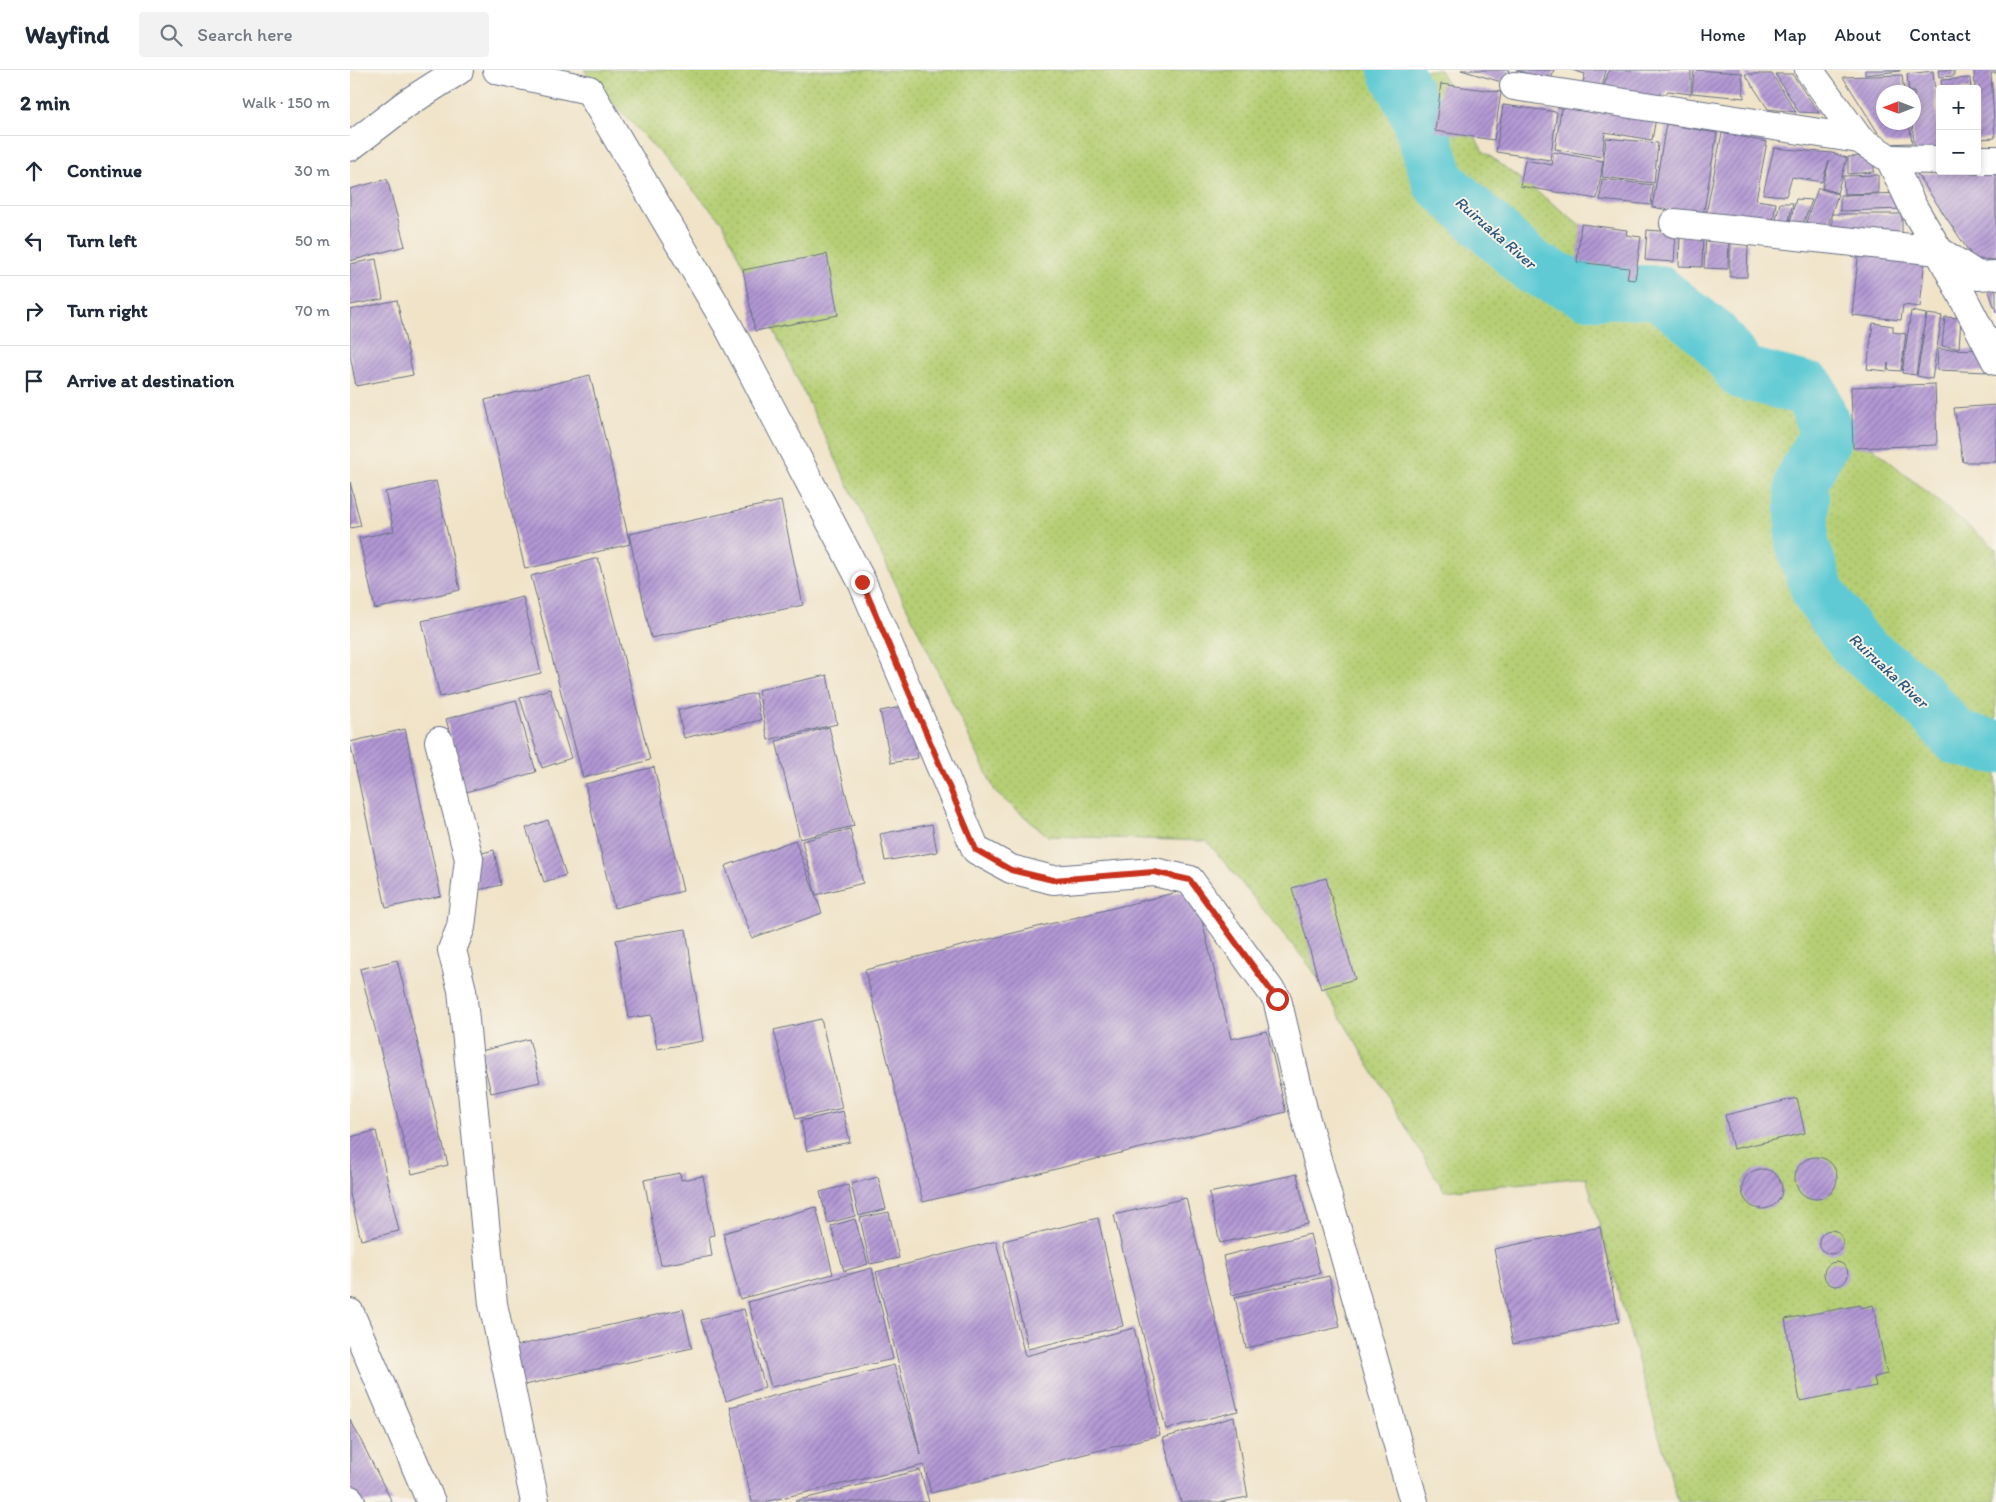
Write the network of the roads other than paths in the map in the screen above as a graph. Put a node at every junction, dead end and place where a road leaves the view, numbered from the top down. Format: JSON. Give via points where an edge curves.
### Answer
{"nodes":[{"id":1,"x":459,"y":70,"type":"edge"},
{"id":2,"x":497,"y":70,"type":"edge"},
{"id":3,"x":1810,"y":70,"type":"edge"},
{"id":4,"x":1514,"y":86,"type":"dead end"},
{"id":5,"x":1858,"y":139,"type":"junction"},
{"id":6,"x":350,"y":147,"type":"edge"},
{"id":7,"x":1890,"y":159,"type":"junction"},
{"id":8,"x":1936,"y":160,"type":"edge"},
{"id":9,"x":1981,"y":160,"type":"edge"},
{"id":10,"x":1996,"y":160,"type":"edge"},
{"id":11,"x":1674,"y":223,"type":"dead end"},
{"id":12,"x":1939,"y":251,"type":"junction"},
{"id":13,"x":1996,"y":276,"type":"edge"},
{"id":14,"x":1996,"y":361,"type":"edge"},
{"id":15,"x":439,"y":741,"type":"dead end"},
{"id":16,"x":350,"y":1313,"type":"edge"},
{"id":17,"x":431,"y":1502,"type":"edge"},
{"id":18,"x":535,"y":1502,"type":"edge"},
{"id":19,"x":1414,"y":1502,"type":"edge"}],
"edges":[{"from":1,"to":6,"type":"street","via":[[406,104]]},
{"from":2,"to":19,"type":"street","via":[[589,90],[728,326],[862,582],[976,850],[1011,870],[1053,880],[1154,872],[1190,880],[1277,999],[1303,1109]]},
{"from":3,"to":5,"type":"street"},
{"from":4,"to":5,"type":"street"},
{"from":5,"to":7,"type":"street"},
{"from":7,"to":8,"type":"street"},
{"from":7,"to":12,"type":"street","via":[[1913,208]]},
{"from":9,"to":10,"type":"street"},
{"from":11,"to":12,"type":"street"},
{"from":12,"to":13,"type":"street","via":[[1978,276]]},
{"from":12,"to":14,"type":"street"},
{"from":15,"to":18,"type":"street","via":[[469,859],[461,927],[452,950],[462,990],[493,1304]]},
{"from":16,"to":17,"type":"street"}]}
